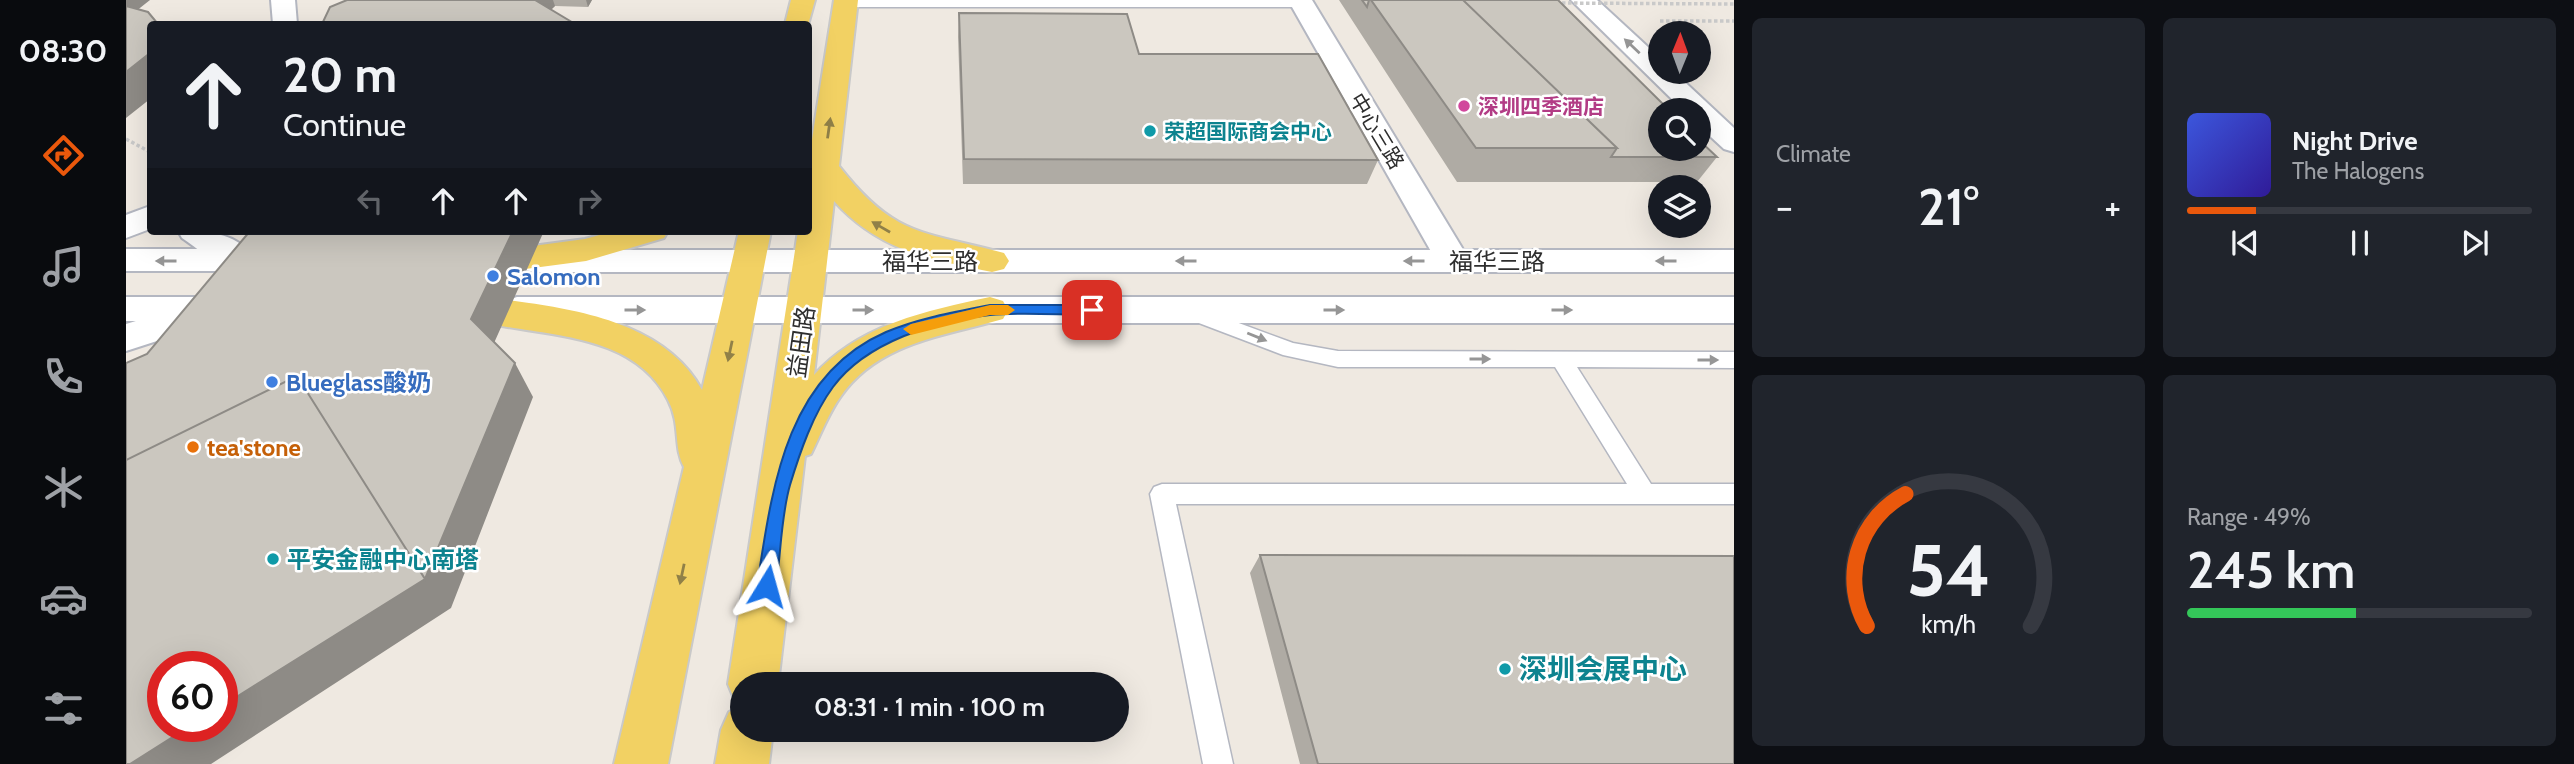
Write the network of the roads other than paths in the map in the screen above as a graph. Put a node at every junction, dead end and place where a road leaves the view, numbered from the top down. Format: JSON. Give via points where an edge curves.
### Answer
{"nodes":[{"id":1,"x":283,"y":0,"type":"edge"},
{"id":2,"x":803,"y":0,"type":"edge"},
{"id":3,"x":1583,"y":0,"type":"edge"},
{"id":4,"x":846,"y":1,"type":"edge"},
{"id":5,"x":1300,"y":1,"type":"edge"},
{"id":6,"x":285,"y":21,"type":"edge"},
{"id":7,"x":798,"y":21,"type":"edge"},
{"id":8,"x":1686,"y":98,"type":"edge"},
{"id":9,"x":1711,"y":122,"type":"edge"},
{"id":10,"x":1734,"y":144,"type":"edge"},
{"id":11,"x":824,"y":167,"type":"junction"},
{"id":12,"x":147,"y":218,"type":"edge"},
{"id":13,"x":126,"y":228,"type":"edge"},
{"id":14,"x":200,"y":235,"type":"edge"},
{"id":15,"x":638,"y":235,"type":"edge"},
{"id":16,"x":752,"y":246,"type":"edge"},
{"id":17,"x":126,"y":260,"type":"edge"},
{"id":18,"x":239,"y":260,"type":"junction"},
{"id":19,"x":306,"y":260,"type":"edge"},
{"id":20,"x":496,"y":260,"type":"joint"},
{"id":21,"x":812,"y":261,"type":"junction"},
{"id":22,"x":992,"y":261,"type":"junction"},
{"id":23,"x":1453,"y":261,"type":"junction"},
{"id":24,"x":1734,"y":261,"type":"edge"},
{"id":25,"x":126,"y":309,"type":"edge"},
{"id":26,"x":215,"y":309,"type":"junction"},
{"id":27,"x":269,"y":309,"type":"edge"},
{"id":28,"x":470,"y":310,"type":"joint"},
{"id":29,"x":738,"y":310,"type":"junction"},
{"id":30,"x":805,"y":310,"type":"junction"},
{"id":31,"x":990,"y":310,"type":"junction"},
{"id":32,"x":1168,"y":310,"type":"junction"},
{"id":33,"x":1734,"y":310,"type":"edge"},
{"id":34,"x":126,"y":338,"type":"edge"},
{"id":35,"x":1561,"y":359,"type":"junction"},
{"id":36,"x":1734,"y":360,"type":"edge"},
{"id":37,"x":703,"y":481,"type":"junction"},
{"id":38,"x":781,"y":487,"type":"junction"},
{"id":39,"x":1645,"y":494,"type":"junction"},
{"id":40,"x":1734,"y":494,"type":"edge"},
{"id":41,"x":755,"y":672,"type":"edge"},
{"id":42,"x":745,"y":742,"type":"edge"},
{"id":43,"x":641,"y":764,"type":"edge"},
{"id":44,"x":742,"y":764,"type":"edge"},
{"id":45,"x":1218,"y":764,"type":"edge"}],
"edges":[{"from":1,"to":6,"type":"street"},
{"from":2,"to":7,"type":"main road"},
{"from":8,"to":3,"type":"street","one_way":true},
{"from":4,"to":5,"type":"lane"},
{"from":11,"to":4,"type":"main road","name":"益田路","one_way":true},
{"from":5,"to":23,"type":"street","name":"中心三路"},
{"from":9,"to":10,"type":"street"},
{"from":11,"to":21,"type":"main road","name":"益田路"},
{"from":22,"to":11,"type":"main road","one_way":true,"via":[[928,248],[887,231],[858,211]]},
{"from":12,"to":13,"type":"street"},
{"from":14,"to":18,"type":"street"},
{"from":15,"to":20,"type":"main road","via":[[586,250]]},
{"from":16,"to":20,"type":"street","name":"福华三路"},
{"from":16,"to":21,"type":"street","name":"福华三路"},
{"from":16,"to":29,"type":"main road"},
{"from":18,"to":17,"type":"street","one_way":true},
{"from":18,"to":19,"type":"street"},
{"from":21,"to":22,"type":"street","name":"福华三路"},
{"from":21,"to":30,"type":"main road","name":"益田路"},
{"from":23,"to":22,"type":"street","name":"福华三路","one_way":true},
{"from":24,"to":23,"type":"street","name":"福华三路","one_way":true},
{"from":25,"to":26,"type":"street"},
{"from":26,"to":27,"type":"street"},
{"from":26,"to":34,"type":"street"},
{"from":28,"to":29,"type":"street","name":"福华三路","one_way":true},
{"from":28,"to":37,"type":"main road","via":[[544,317],[593,328],[636,346],[673,375],[696,418]]},
{"from":29,"to":30,"type":"street","name":"福华三路"},
{"from":29,"to":37,"type":"main road","one_way":true},
{"from":30,"to":31,"type":"street","name":"福华三路","one_way":true},
{"from":30,"to":38,"type":"main road","name":"益田路"},
{"from":31,"to":32,"type":"street","name":"福华三路"},
{"from":31,"to":38,"type":"main road","via":[[931,322],[861,353],[828,382],[803,425]]},
{"from":32,"to":33,"type":"street","name":"福华三路","one_way":true},
{"from":32,"to":35,"type":"lane","one_way":true,"via":[[1207,317],[1320,358]]},
{"from":35,"to":36,"type":"lane","one_way":true},
{"from":35,"to":39,"type":"lane"},
{"from":37,"to":43,"type":"main road","one_way":true},
{"from":38,"to":41,"type":"main road","name":"益田路"},
{"from":39,"to":40,"type":"lane"},
{"from":39,"to":45,"type":"lane","via":[[1162,494]]},
{"from":42,"to":44,"type":"main road"}]}
